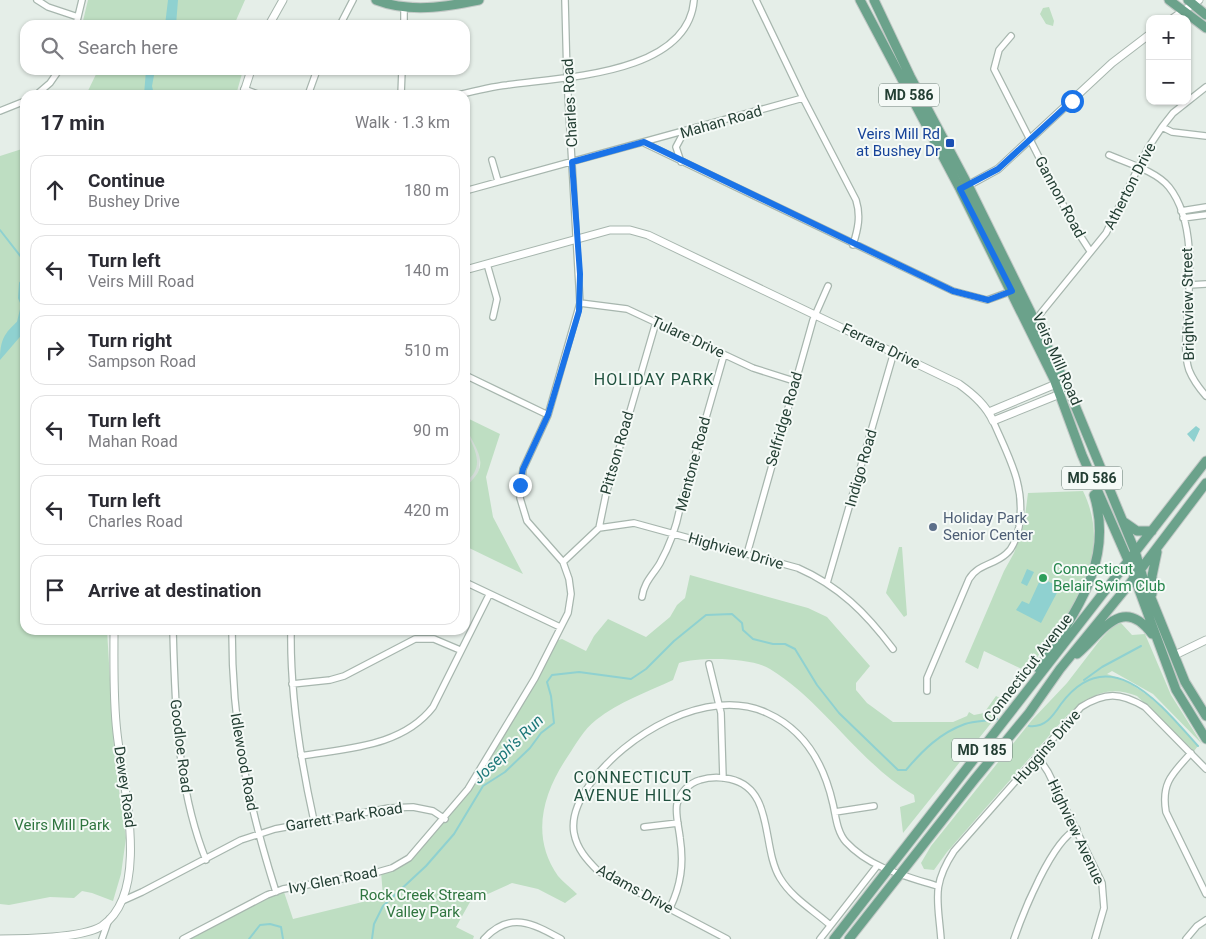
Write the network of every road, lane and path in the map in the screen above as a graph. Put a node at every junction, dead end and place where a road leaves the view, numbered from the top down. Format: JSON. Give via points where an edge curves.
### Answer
{"nodes":[{"id":1,"x":36,"y":0,"type":"edge"},
{"id":2,"x":82,"y":0,"type":"edge"},
{"id":3,"x":283,"y":0,"type":"edge"},
{"id":4,"x":353,"y":0,"type":"edge"},
{"id":5,"x":376,"y":0,"type":"edge"},
{"id":6,"x":479,"y":0,"type":"edge"},
{"id":7,"x":565,"y":0,"type":"edge"},
{"id":8,"x":694,"y":0,"type":"edge"},
{"id":9,"x":756,"y":0,"type":"edge"},
{"id":10,"x":860,"y":0,"type":"edge"},
{"id":11,"x":874,"y":0,"type":"edge"},
{"id":12,"x":1169,"y":0,"type":"edge"},
{"id":13,"x":1193,"y":1,"type":"edge"},
{"id":14,"x":404,"y":8,"type":"junction"},
{"id":15,"x":1183,"y":11,"type":"junction"},
{"id":16,"x":1206,"y":14,"type":"edge"},
{"id":17,"x":1178,"y":15,"type":"edge"},
{"id":18,"x":78,"y":17,"type":"junction"},
{"id":19,"x":77,"y":20,"type":"edge"},
{"id":20,"x":273,"y":20,"type":"edge"},
{"id":21,"x":343,"y":20,"type":"edge"},
{"id":22,"x":404,"y":20,"type":"edge"},
{"id":23,"x":1206,"y":28,"type":"edge"},
{"id":24,"x":1011,"y":36,"type":"dead end"},
{"id":25,"x":1146,"y":37,"type":"edge"},
{"id":26,"x":56,"y":75,"type":"edge"},
{"id":27,"x":249,"y":75,"type":"edge"},
{"id":28,"x":315,"y":75,"type":"edge"},
{"id":29,"x":402,"y":75,"type":"edge"},
{"id":30,"x":567,"y":78,"type":"junction"},
{"id":31,"x":1206,"y":87,"type":"edge"},
{"id":32,"x":42,"y":90,"type":"edge"},
{"id":33,"x":244,"y":90,"type":"edge"},
{"id":34,"x":310,"y":90,"type":"edge"},
{"id":35,"x":401,"y":90,"type":"edge"},
{"id":36,"x":470,"y":92,"type":"edge"},
{"id":37,"x":803,"y":98,"type":"junction"},
{"id":38,"x":20,"y":103,"type":"edge"},
{"id":39,"x":0,"y":111,"type":"edge"},
{"id":40,"x":1162,"y":127,"type":"junction"},
{"id":41,"x":684,"y":132,"type":"junction"},
{"id":42,"x":1206,"y":136,"type":"edge"},
{"id":43,"x":1030,"y":141,"type":"junction"},
{"id":44,"x":644,"y":142,"type":"junction"},
{"id":45,"x":1109,"y":154,"type":"dead end"},
{"id":46,"x":492,"y":160,"type":"dead end"},
{"id":47,"x":572,"y":162,"type":"junction"},
{"id":48,"x":681,"y":162,"type":"junction"},
{"id":49,"x":1138,"y":169,"type":"junction"},
{"id":50,"x":498,"y":181,"type":"junction"},
{"id":51,"x":964,"y":187,"type":"junction"},
{"id":52,"x":470,"y":189,"type":"edge"},
{"id":53,"x":1206,"y":207,"type":"edge"},
{"id":54,"x":1181,"y":210,"type":"junction"},
{"id":55,"x":1206,"y":215,"type":"edge"},
{"id":56,"x":1183,"y":218,"type":"junction"},
{"id":57,"x":576,"y":240,"type":"junction"},
{"id":58,"x":853,"y":245,"type":"junction"},
{"id":59,"x":1090,"y":251,"type":"junction"},
{"id":60,"x":487,"y":264,"type":"junction"},
{"id":61,"x":470,"y":269,"type":"edge"},
{"id":62,"x":1206,"y":284,"type":"edge"},
{"id":63,"x":1189,"y":285,"type":"junction"},
{"id":64,"x":828,"y":286,"type":"dead end"},
{"id":65,"x":1012,"y":291,"type":"junction"},
{"id":66,"x":580,"y":303,"type":"junction"},
{"id":67,"x":815,"y":313,"type":"junction"},
{"id":68,"x":1041,"y":313,"type":"dead end"},
{"id":69,"x":494,"y":317,"type":"dead end"},
{"id":70,"x":656,"y":322,"type":"junction"},
{"id":71,"x":894,"y":352,"type":"junction"},
{"id":72,"x":724,"y":355,"type":"junction"},
{"id":73,"x":470,"y":377,"type":"edge"},
{"id":74,"x":794,"y":381,"type":"junction"},
{"id":75,"x":1056,"y":384,"type":"junction"},
{"id":76,"x":1067,"y":386,"type":"junction"},
{"id":77,"x":1060,"y":394,"type":"junction"},
{"id":78,"x":1206,"y":396,"type":"edge"},
{"id":79,"x":989,"y":412,"type":"junction"},
{"id":80,"x":548,"y":415,"type":"junction"},
{"id":81,"x":993,"y":421,"type":"junction"},
{"id":82,"x":1082,"y":455,"type":"junction"},
{"id":83,"x":1206,"y":461,"type":"edge"},
{"id":84,"x":1206,"y":483,"type":"edge"},
{"id":85,"x":1123,"y":521,"type":"junction"},
{"id":86,"x":599,"y":528,"type":"junction"},
{"id":87,"x":1152,"y":531,"type":"junction"},
{"id":88,"x":675,"y":534,"type":"junction"},
{"id":89,"x":1164,"y":539,"type":"junction"},
{"id":90,"x":1135,"y":551,"type":"junction"},
{"id":91,"x":747,"y":554,"type":"junction"},
{"id":92,"x":1128,"y":560,"type":"junction"},
{"id":93,"x":563,"y":562,"type":"junction"},
{"id":94,"x":1141,"y":569,"type":"junction"},
{"id":95,"x":1134,"y":578,"type":"junction"},
{"id":96,"x":827,"y":583,"type":"junction"},
{"id":97,"x":470,"y":584,"type":"edge"},
{"id":98,"x":489,"y":594,"type":"junction"},
{"id":99,"x":1152,"y":596,"type":"junction"},
{"id":100,"x":642,"y":597,"type":"dead end"},
{"id":101,"x":560,"y":626,"type":"junction"},
{"id":102,"x":470,"y":631,"type":"edge"},
{"id":103,"x":114,"y":635,"type":"edge"},
{"id":104,"x":173,"y":635,"type":"edge"},
{"id":105,"x":232,"y":635,"type":"edge"},
{"id":106,"x":291,"y":635,"type":"edge"},
{"id":107,"x":468,"y":635,"type":"edge"},
{"id":108,"x":1206,"y":640,"type":"edge"},
{"id":109,"x":1159,"y":644,"type":"junction"},
{"id":110,"x":893,"y":649,"type":"dead end"},
{"id":111,"x":460,"y":650,"type":"junction"},
{"id":112,"x":1175,"y":655,"type":"junction"},
{"id":113,"x":709,"y":664,"type":"dead end"},
{"id":114,"x":1060,"y":669,"type":"junction"},
{"id":115,"x":292,"y":684,"type":"junction"},
{"id":116,"x":927,"y":691,"type":"dead end"},
{"id":117,"x":719,"y":706,"type":"junction"},
{"id":118,"x":1010,"y":714,"type":"junction"},
{"id":119,"x":1206,"y":716,"type":"edge"},
{"id":120,"x":1206,"y":739,"type":"edge"},
{"id":121,"x":1191,"y":754,"type":"junction"},
{"id":122,"x":301,"y":756,"type":"junction"},
{"id":123,"x":1038,"y":757,"type":"junction"},
{"id":124,"x":1206,"y":769,"type":"edge"},
{"id":125,"x":723,"y":778,"type":"junction"},
{"id":126,"x":874,"y":806,"type":"dead end"},
{"id":127,"x":835,"y":812,"type":"junction"},
{"id":128,"x":445,"y":819,"type":"junction"},
{"id":129,"x":314,"y":821,"type":"junction"},
{"id":130,"x":678,"y":823,"type":"junction"},
{"id":131,"x":644,"y":828,"type":"dead end"},
{"id":132,"x":1076,"y":829,"type":"junction"},
{"id":133,"x":258,"y":834,"type":"junction"},
{"id":134,"x":206,"y":860,"type":"junction"},
{"id":135,"x":877,"y":866,"type":"junction"},
{"id":136,"x":889,"y":869,"type":"junction"},
{"id":137,"x":900,"y":874,"type":"junction"},
{"id":138,"x":937,"y":886,"type":"junction"},
{"id":139,"x":276,"y":892,"type":"junction"},
{"id":140,"x":1206,"y":894,"type":"edge"},
{"id":141,"x":122,"y":900,"type":"junction"},
{"id":142,"x":670,"y":908,"type":"junction"},
{"id":143,"x":109,"y":920,"type":"junction"},
{"id":144,"x":1206,"y":920,"type":"edge"},
{"id":145,"x":830,"y":925,"type":"junction"},
{"id":146,"x":51,"y":936,"type":"junction"},
{"id":147,"x":0,"y":939,"type":"edge"},
{"id":148,"x":59,"y":939,"type":"edge"},
{"id":149,"x":102,"y":939,"type":"edge"},
{"id":150,"x":184,"y":939,"type":"edge"},
{"id":151,"x":484,"y":939,"type":"edge"},
{"id":152,"x":561,"y":939,"type":"edge"},
{"id":153,"x":727,"y":939,"type":"edge"},
{"id":154,"x":820,"y":939,"type":"edge"},
{"id":155,"x":834,"y":939,"type":"edge"},
{"id":156,"x":849,"y":939,"type":"edge"},
{"id":157,"x":941,"y":939,"type":"edge"},
{"id":158,"x":1014,"y":939,"type":"edge"},
{"id":159,"x":1095,"y":939,"type":"edge"},
{"id":160,"x":1186,"y":939,"type":"edge"}],
"edges":[{"from":1,"to":18,"type":"street","via":[[48,8]]},
{"from":2,"to":18,"type":"street"},
{"from":3,"to":20,"type":"street"},
{"from":4,"to":21,"type":"street"},
{"from":5,"to":14,"type":"main road"},
{"from":6,"to":14,"type":"main road"},
{"from":7,"to":30,"type":"street","name":"Charles Road"},
{"from":8,"to":30,"type":"street","via":[[690,17],[680,33],[663,49],[643,60]]},
{"from":9,"to":37,"type":"street"},
{"from":10,"to":51,"type":"main road","name":"Veirs Mill Road","number":"MD 586"},
{"from":11,"to":51,"type":"main road","name":"Veirs Mill Road","number":"MD 586"},
{"from":12,"to":15,"type":"main road"},
{"from":13,"to":15,"type":"street"},
{"from":13,"to":16,"type":"main road"},
{"from":14,"to":22,"type":"street"},
{"from":15,"to":17,"type":"street"},
{"from":15,"to":23,"type":"main road"},
{"from":18,"to":19,"type":"street"},
{"from":24,"to":43,"type":"street","name":"Gannon Road","via":[[999,50],[994,69]]},
{"from":25,"to":43,"type":"street","via":[[1112,63]]},
{"from":26,"to":32,"type":"street"},
{"from":27,"to":33,"type":"street"},
{"from":28,"to":34,"type":"street"},
{"from":29,"to":35,"type":"street"},
{"from":30,"to":36,"type":"street"},
{"from":30,"to":47,"type":"street","name":"Charles Road"},
{"from":31,"to":40,"type":"street","name":"Atherton Drive","via":[[1173,113]]},
{"from":37,"to":41,"type":"street","name":"Mahan Road"},
{"from":37,"to":58,"type":"street","via":[[856,200],[859,225]]},
{"from":38,"to":39,"type":"street"},
{"from":40,"to":42,"type":"street","via":[[1172,132]]},
{"from":40,"to":49,"type":"street","name":"Atherton Drive"},
{"from":41,"to":44,"type":"street","name":"Mahan Road"},
{"from":41,"to":48,"type":"street","via":[[676,147]]},
{"from":43,"to":51,"type":"street","via":[[998,169]]},
{"from":43,"to":59,"type":"street","name":"Gannon Road"},
{"from":44,"to":47,"type":"street","name":"Mahan Road"},
{"from":44,"to":48,"type":"street"},
{"from":45,"to":49,"type":"street","name":"Brightview Street"},
{"from":46,"to":50,"type":"street"},
{"from":47,"to":50,"type":"street","name":"Mahan Road"},
{"from":47,"to":57,"type":"street","name":"Charles Road"},
{"from":48,"to":58,"type":"street"},
{"from":49,"to":54,"type":"street","name":"Brightview Street","via":[[1168,187]]},
{"from":49,"to":59,"type":"street","name":"Atherton Drive","via":[[1106,233]]},
{"from":50,"to":52,"type":"street","name":"Mahan Road"},
{"from":51,"to":65,"type":"main road","name":"Veirs Mill Road","number":"MD 586"},
{"from":51,"to":76,"type":"main road","name":"Veirs Mill Road","number":"MD 586"},
{"from":53,"to":54,"type":"street"},
{"from":54,"to":56,"type":"street","name":"Brightview Street"},
{"from":55,"to":56,"type":"street"},
{"from":56,"to":63,"type":"street","name":"Brightview Street","via":[[1188,245]]},
{"from":57,"to":60,"type":"street","name":"Ferrara Drive"},
{"from":57,"to":66,"type":"street","name":"Charles Road"},
{"from":57,"to":67,"type":"street","name":"Ferrara Drive","via":[[610,230],[648,234]]},
{"from":58,"to":65,"type":"street","via":[[953,291],[976,298],[988,300]]},
{"from":59,"to":68,"type":"street","name":"Atherton Drive"},
{"from":60,"to":61,"type":"street","name":"Ferrara Drive"},
{"from":60,"to":69,"type":"street","via":[[497,299]]},
{"from":62,"to":63,"type":"street"},
{"from":63,"to":78,"type":"street","name":"Brightview Street","via":[[1186,358],[1195,382]]},
{"from":64,"to":67,"type":"street","name":"Selfridge Road"},
{"from":65,"to":75,"type":"main road","name":"Veirs Mill Road","number":"MD 586"},
{"from":66,"to":70,"type":"street","name":"Tulare Drive","via":[[627,309]]},
{"from":66,"to":80,"type":"street","name":"Charles Road"},
{"from":67,"to":71,"type":"street","name":"Ferrara Drive"},
{"from":67,"to":74,"type":"street","name":"Selfridge Road"},
{"from":70,"to":72,"type":"street","name":"Tulare Drive"},
{"from":70,"to":86,"type":"street","name":"Pittson Road"},
{"from":71,"to":79,"type":"street","name":"Ferrara Drive","via":[[959,384]]},
{"from":71,"to":96,"type":"street","name":"Indigo Road"},
{"from":72,"to":74,"type":"street","name":"Tulare Drive","via":[[773,376]]},
{"from":72,"to":88,"type":"street","name":"Mentone Road"},
{"from":73,"to":80,"type":"street"},
{"from":74,"to":91,"type":"street","name":"Selfridge Road"},
{"from":75,"to":76,"type":"street"},
{"from":75,"to":77,"type":"main road","name":"Veirs Mill Road","number":"MD 586"},
{"from":75,"to":79,"type":"street"},
{"from":76,"to":77,"type":"street"},
{"from":76,"to":85,"type":"main road","name":"Veirs Mill Road","number":"MD 586"},
{"from":77,"to":81,"type":"street"},
{"from":77,"to":82,"type":"main road","name":"Veirs Mill Road","number":"MD 586"},
{"from":79,"to":81,"type":"street","name":"Ferrara Drive"},
{"from":80,"to":93,"type":"street","name":"Charles Road","via":[[523,469],[520,498],[527,521]]},
{"from":81,"to":116,"type":"street","name":"Ferrara Drive","via":[[1020,490],[1022,508],[1018,531],[1005,556],[980,567],[968,579],[927,678]]},
{"from":82,"to":92,"type":"main road","name":"Veirs Mill Road","number":"MD 586"},
{"from":82,"to":118,"type":"main road","via":[[1099,511],[1101,531],[1097,563],[1085,594]]},
{"from":83,"to":87,"type":"main road","name":"Connecticut Avenue","number":"MD 185"},
{"from":84,"to":89,"type":"main road","name":"Connecticut Avenue","number":"MD 185"},
{"from":85,"to":87,"type":"main road","via":[[1137,531]]},
{"from":85,"to":90,"type":"main road","name":"Veirs Mill Road","number":"MD 586"},
{"from":86,"to":88,"type":"street","name":"Highview Drive","via":[[634,523]]},
{"from":86,"to":93,"type":"street"},
{"from":87,"to":90,"type":"main road","name":"Connecticut Avenue","number":"MD 185"},
{"from":88,"to":91,"type":"street","name":"Highview Drive"},
{"from":88,"to":100,"type":"street","name":"Mentone Road","via":[[644,586]]},
{"from":89,"to":94,"type":"main road","name":"Connecticut Avenue","number":"MD 185"},
{"from":89,"to":99,"type":"main road","via":[[1154,563]]},
{"from":90,"to":92,"type":"main road","name":"Connecticut Avenue","number":"MD 185"},
{"from":90,"to":94,"type":"main road","name":"Veirs Mill Road","number":"MD 586"},
{"from":91,"to":96,"type":"street","name":"Highview Drive","via":[[798,568]]},
{"from":92,"to":95,"type":"main road","name":"Veirs Mill Road","number":"MD 586"},
{"from":92,"to":118,"type":"main road","name":"Connecticut Avenue","number":"MD 185"},
{"from":93,"to":101,"type":"street","name":"Charles Road","via":[[571,594],[568,613]]},
{"from":94,"to":95,"type":"main road","name":"Connecticut Avenue","number":"MD 185"},
{"from":94,"to":99,"type":"main road","name":"Veirs Mill Road","number":"MD 586"},
{"from":95,"to":109,"type":"main road","name":"Veirs Mill Road","number":"MD 586"},
{"from":95,"to":114,"type":"main road","name":"Connecticut Avenue","number":"MD 185"},
{"from":96,"to":110,"type":"street","name":"Highview Drive","via":[[857,606]]},
{"from":97,"to":98,"type":"street"},
{"from":98,"to":101,"type":"street"},
{"from":98,"to":102,"type":"street"},
{"from":99,"to":112,"type":"main road","name":"Veirs Mill Road","number":"MD 586"},
{"from":101,"to":128,"type":"street","via":[[535,678],[493,750]]},
{"from":103,"to":141,"type":"street","name":"Dewey Road","via":[[117,733],[132,853]]},
{"from":104,"to":134,"type":"street","name":"Goodloe Road","via":[[179,745],[188,800]]},
{"from":105,"to":133,"type":"street","name":"Idlewood Road","via":[[237,732]]},
{"from":106,"to":115,"type":"street"},
{"from":107,"to":111,"type":"street"},
{"from":108,"to":112,"type":"street"},
{"from":109,"to":114,"type":"main road","via":[[1139,620],[1119,617],[1111,620],[1092,642]]},
{"from":109,"to":120,"type":"main road","name":"Veirs Mill Road","number":"MD 586","via":[[1176,690]]},
{"from":111,"to":115,"type":"street","via":[[434,639],[415,639],[344,676]]},
{"from":111,"to":122,"type":"street","via":[[433,707],[406,731],[393,738]]},
{"from":112,"to":119,"type":"main road","name":"Veirs Mill Road","number":"MD 586","via":[[1185,682]]},
{"from":113,"to":117,"type":"street"},
{"from":114,"to":137,"type":"main road","name":"Connecticut Avenue","number":"MD 185","via":[[1029,713]]},
{"from":115,"to":122,"type":"street"},
{"from":117,"to":125,"type":"street"},
{"from":117,"to":127,"type":"street","name":"Adams Drive","via":[[740,706],[765,712],[796,730],[823,770]]},
{"from":117,"to":142,"type":"street","name":"Adams Drive","via":[[671,719],[632,742],[596,776],[575,812],[574,834],[588,861],[598,871]]},
{"from":118,"to":136,"type":"main road","name":"Connecticut Avenue","number":"MD 185"},
{"from":121,"to":123,"type":"street","name":"Huggins Drive","via":[[1145,707],[1133,700],[1109,695],[1096,697],[1081,707]]},
{"from":121,"to":124,"type":"street","name":"Huggins Drive"},
{"from":121,"to":140,"type":"street","via":[[1166,784],[1163,798],[1166,812]]},
{"from":122,"to":129,"type":"street"},
{"from":123,"to":132,"type":"street","name":"Highview Avenue"},
{"from":123,"to":138,"type":"street","name":"Huggins Drive","via":[[954,851]]},
{"from":125,"to":130,"type":"street","via":[[699,780],[687,786],[677,804]]},
{"from":125,"to":145,"type":"street","via":[[736,780],[757,797],[769,850],[780,878]]},
{"from":126,"to":127,"type":"street"},
{"from":127,"to":135,"type":"street","name":"Adams Drive","via":[[838,830],[845,842]]},
{"from":128,"to":129,"type":"street","name":"Garrett Park Road","via":[[413,806]]},
{"from":128,"to":139,"type":"street","name":"Ivy Glen Road","via":[[409,858],[392,868]]},
{"from":129,"to":133,"type":"street","name":"Garrett Park Road"},
{"from":130,"to":131,"type":"street"},
{"from":130,"to":142,"type":"street","via":[[682,871],[680,887]]},
{"from":132,"to":158,"type":"street","via":[[1063,839],[1046,867]]},
{"from":132,"to":159,"type":"street","name":"Highview Avenue","via":[[1098,872],[1104,898]]},
{"from":133,"to":134,"type":"street","name":"Garrett Park Road"},
{"from":133,"to":139,"type":"street","name":"Idlewood Road"},
{"from":134,"to":141,"type":"street","name":"Garrett Park Road"},
{"from":135,"to":136,"type":"street","name":"Adams Drive"},
{"from":135,"to":145,"type":"street"},
{"from":136,"to":137,"type":"street","name":"Adams Drive"},
{"from":136,"to":155,"type":"main road","name":"Connecticut Avenue","number":"MD 185"},
{"from":137,"to":138,"type":"street","name":"Adams Drive"},
{"from":137,"to":156,"type":"main road","name":"Connecticut Avenue","number":"MD 185"},
{"from":138,"to":157,"type":"street"},
{"from":139,"to":150,"type":"street","name":"Ivy Glen Road"},
{"from":141,"to":143,"type":"street","name":"Dewey Road"},
{"from":142,"to":153,"type":"street","name":"Adams Drive"},
{"from":143,"to":146,"type":"street","via":[[94,930]]},
{"from":143,"to":149,"type":"street","name":"Dewey Road"},
{"from":144,"to":160,"type":"street"},
{"from":145,"to":154,"type":"street"},
{"from":146,"to":147,"type":"street"},
{"from":146,"to":148,"type":"street"},
{"from":151,"to":152,"type":"street","via":[[492,930],[515,921],[525,922]]}]}
